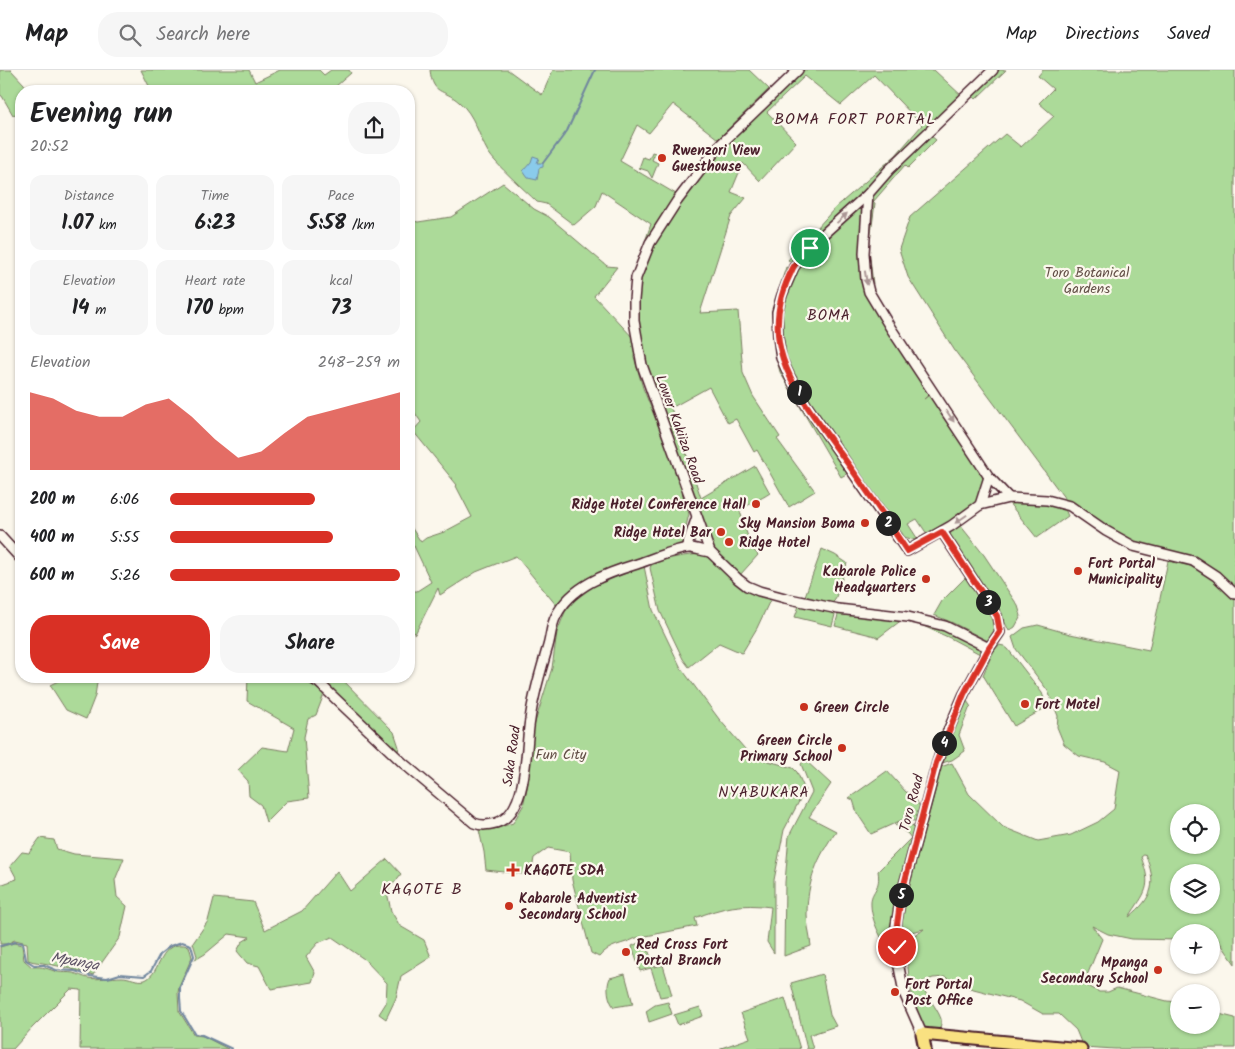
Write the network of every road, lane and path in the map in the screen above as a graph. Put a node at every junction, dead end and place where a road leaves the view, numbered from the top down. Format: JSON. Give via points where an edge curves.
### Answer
{"nodes":[{"id":1,"x":798,"y":70,"type":"edge"},
{"id":2,"x":993,"y":70,"type":"edge"},
{"id":3,"x":868,"y":194,"type":"junction"},
{"id":4,"x":989,"y":477,"type":"junction"},
{"id":5,"x":1009,"y":498,"type":"junction"},
{"id":6,"x":980,"y":505,"type":"junction"},
{"id":7,"x":697,"y":517,"type":"junction"},
{"id":8,"x":942,"y":532,"type":"junction"},
{"id":9,"x":0,"y":536,"type":"edge"},
{"id":10,"x":686,"y":548,"type":"junction"},
{"id":11,"x":710,"y":552,"type":"junction"},
{"id":12,"x":15,"y":553,"type":"edge"},
{"id":13,"x":1235,"y":594,"type":"edge"},
{"id":14,"x":989,"y":648,"type":"junction"},
{"id":15,"x":319,"y":683,"type":"edge"},
{"id":16,"x":922,"y":1034,"type":"junction"},
{"id":17,"x":926,"y":1049,"type":"edge"},
{"id":18,"x":1081,"y":1049,"type":"edge"}],
"edges":[{"from":1,"to":7,"type":"main road","name":"Lower Kakiiza Road","via":[[714,152],[658,229],[636,278],[634,321],[642,365]]},
{"from":2,"to":3,"type":"main road"},
{"from":3,"to":4,"type":"main road","one_way":true,"via":[[864,253],[869,292]]},
{"from":8,"to":3,"type":"main road","one_way":true,"via":[[907,551],[807,406],[781,358],[778,312],[794,267]]},
{"from":4,"to":5,"type":"main road"},
{"from":4,"to":6,"type":"main road"},
{"from":5,"to":6,"type":"main road"},
{"from":5,"to":13,"type":"main road","via":[[1047,500],[1070,506],[1133,546],[1193,561]]},
{"from":6,"to":8,"type":"main road","one_way":true},
{"from":7,"to":10,"type":"main road"},
{"from":7,"to":11,"type":"main road","name":"Lower Kakiiza Road"},
{"from":8,"to":14,"type":"main road","name":"Toro Road","via":[[997,616],[1000,632]]},
{"from":9,"to":12,"type":"main road"},
{"from":10,"to":11,"type":"main road","name":"Saka Road"},
{"from":10,"to":15,"type":"main road","name":"Saka Road","via":[[595,580],[578,591],[556,616],[530,719],[524,780],[516,802],[502,821],[485,825],[474,823],[403,763]]},
{"from":11,"to":14,"type":"main road","name":"Lower Kakiiza Road","via":[[743,582],[759,591],[838,609],[920,619],[944,626]]},
{"from":14,"to":16,"type":"main road","name":"Toro Road","via":[[964,694],[936,763],[901,896],[896,932],[898,962],[904,993]]},
{"from":16,"to":17,"type":"highway"},
{"from":16,"to":18,"type":"highway"}]}
